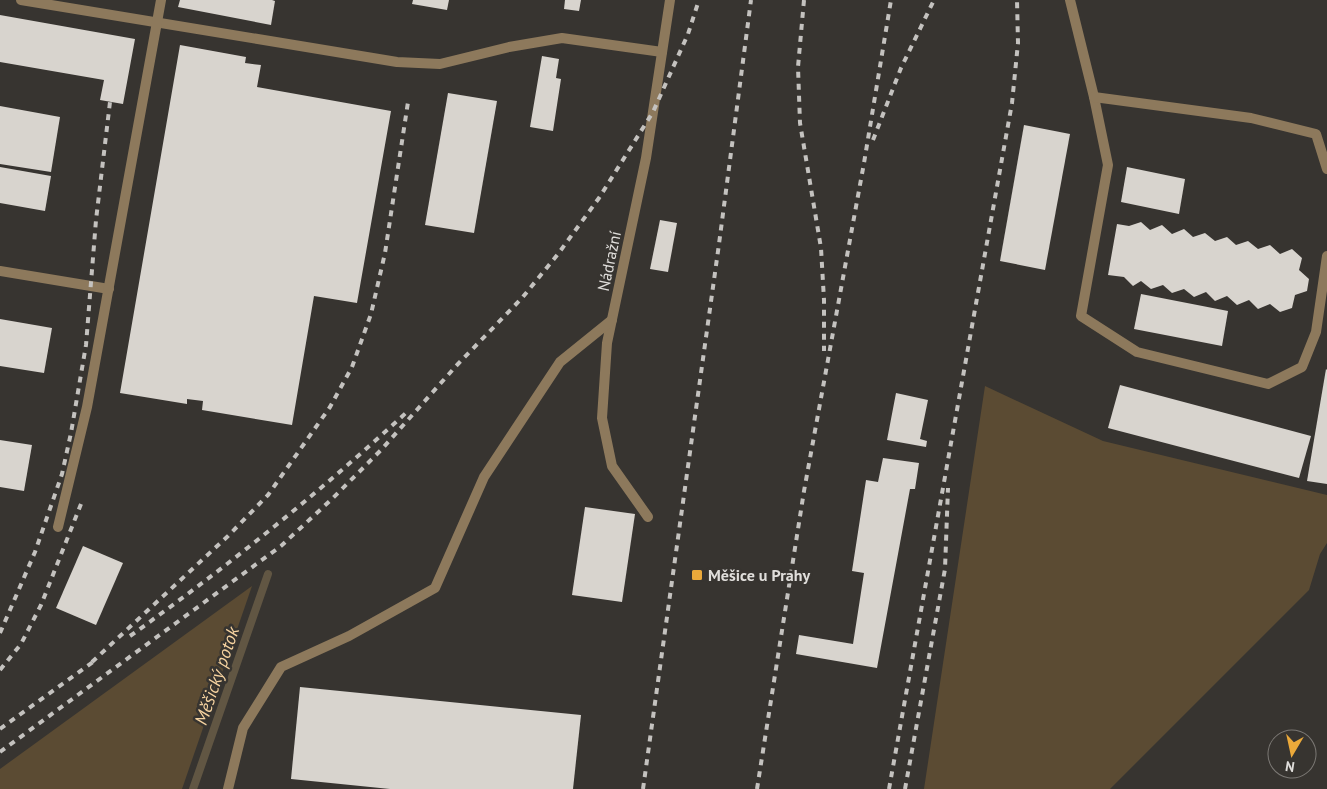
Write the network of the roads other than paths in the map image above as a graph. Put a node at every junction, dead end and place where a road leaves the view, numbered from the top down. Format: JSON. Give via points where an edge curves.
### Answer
{"nodes":[{"id":1,"x":21,"y":0,"type":"edge"},
{"id":2,"x":161,"y":0,"type":"edge"},
{"id":3,"x":670,"y":0,"type":"edge"},
{"id":4,"x":1070,"y":0,"type":"edge"},
{"id":5,"x":157,"y":23,"type":"junction"},
{"id":6,"x":662,"y":52,"type":"junction"},
{"id":7,"x":1094,"y":97,"type":"junction"},
{"id":8,"x":1327,"y":169,"type":"edge"},
{"id":9,"x":1327,"y":256,"type":"edge"},
{"id":10,"x":0,"y":271,"type":"edge"},
{"id":11,"x":109,"y":288,"type":"junction"},
{"id":12,"x":612,"y":320,"type":"junction"},
{"id":13,"x":648,"y":517,"type":"dead end"},
{"id":14,"x":58,"y":527,"type":"dead end"},
{"id":15,"x":228,"y":789,"type":"edge"}],
"edges":[{"from":1,"to":5,"type":"lane"},
{"from":2,"to":5,"type":"lane"},
{"from":3,"to":6,"type":"lane","name":"Nádražní"},
{"from":4,"to":7,"type":"lane"},
{"from":5,"to":6,"type":"lane","via":[[397,62],[440,64],[562,38]]},
{"from":5,"to":11,"type":"lane"},
{"from":6,"to":12,"type":"lane","name":"Nádražní","via":[[646,158]]},
{"from":7,"to":8,"type":"lane","via":[[1251,118],[1316,134]]},
{"from":7,"to":9,"type":"lane","via":[[1108,165],[1081,316],[1137,352],[1268,384],[1302,367],[1316,332]]},
{"from":10,"to":11,"type":"lane"},
{"from":11,"to":14,"type":"lane","via":[[87,407]]},
{"from":12,"to":13,"type":"lane","name":"Nádražní","via":[[607,343],[602,418],[612,466]]},
{"from":12,"to":15,"type":"lane","via":[[560,362],[484,477],[435,588],[349,636],[280,667],[243,728]]}]}
